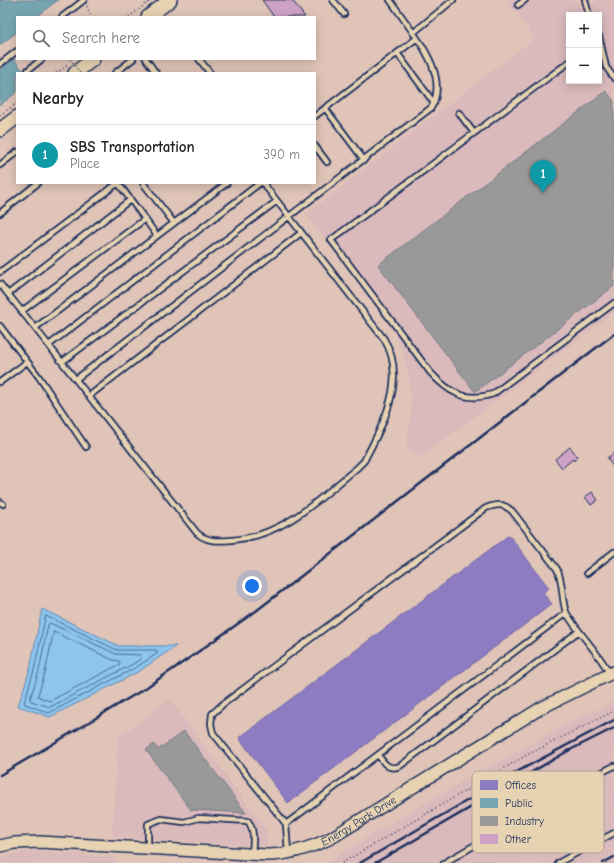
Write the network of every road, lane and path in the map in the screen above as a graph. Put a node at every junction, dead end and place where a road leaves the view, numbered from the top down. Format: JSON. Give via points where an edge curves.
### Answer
{"nodes":[{"id":1,"x":84,"y":0,"type":"edge"},
{"id":2,"x":151,"y":0,"type":"edge"},
{"id":3,"x":170,"y":0,"type":"edge"},
{"id":4,"x":333,"y":0,"type":"edge"},
{"id":5,"x":390,"y":0,"type":"edge"},
{"id":6,"x":453,"y":0,"type":"edge"},
{"id":7,"x":525,"y":0,"type":"edge"},
{"id":8,"x":585,"y":0,"type":"edge"},
{"id":9,"x":518,"y":5,"type":"dead end"},
{"id":10,"x":87,"y":6,"type":"dead end"},
{"id":11,"x":588,"y":12,"type":"edge"},
{"id":12,"x":344,"y":14,"type":"dead end"},
{"id":13,"x":63,"y":16,"type":"edge"},
{"id":14,"x":91,"y":16,"type":"edge"},
{"id":15,"x":130,"y":16,"type":"edge"},
{"id":16,"x":149,"y":16,"type":"edge"},
{"id":17,"x":413,"y":33,"type":"junction"},
{"id":18,"x":417,"y":38,"type":"junction"},
{"id":19,"x":601,"y":48,"type":"edge"},
{"id":20,"x":16,"y":52,"type":"edge"},
{"id":21,"x":397,"y":53,"type":"junction"},
{"id":22,"x":41,"y":60,"type":"edge"},
{"id":23,"x":71,"y":60,"type":"edge"},
{"id":24,"x":74,"y":60,"type":"edge"},
{"id":25,"x":92,"y":60,"type":"edge"},
{"id":26,"x":132,"y":60,"type":"edge"},
{"id":27,"x":147,"y":60,"type":"edge"},
{"id":28,"x":200,"y":60,"type":"edge"},
{"id":29,"x":0,"y":64,"type":"edge"},
{"id":30,"x":566,"y":64,"type":"edge"},
{"id":31,"x":28,"y":70,"type":"dead end"},
{"id":32,"x":57,"y":72,"type":"edge"},
{"id":33,"x":76,"y":72,"type":"edge"},
{"id":34,"x":79,"y":72,"type":"edge"},
{"id":35,"x":116,"y":72,"type":"edge"},
{"id":36,"x":155,"y":72,"type":"edge"},
{"id":37,"x":209,"y":72,"type":"edge"},
{"id":38,"x":614,"y":78,"type":"edge"},
{"id":39,"x":434,"y":103,"type":"junction"},
{"id":40,"x":16,"y":104,"type":"edge"},
{"id":41,"x":325,"y":108,"type":"junction"},
{"id":42,"x":459,"y":113,"type":"dead end"},
{"id":43,"x":0,"y":115,"type":"edge"},
{"id":44,"x":316,"y":115,"type":"edge"},
{"id":45,"x":16,"y":118,"type":"edge"},
{"id":46,"x":0,"y":130,"type":"edge"},
{"id":47,"x":474,"y":133,"type":"junction"},
{"id":48,"x":316,"y":147,"type":"edge"},
{"id":49,"x":16,"y":153,"type":"edge"},
{"id":50,"x":364,"y":160,"type":"junction"},
{"id":51,"x":327,"y":162,"type":"dead end"},
{"id":52,"x":0,"y":165,"type":"edge"},
{"id":53,"x":37,"y":184,"type":"edge"},
{"id":54,"x":117,"y":184,"type":"edge"},
{"id":55,"x":119,"y":184,"type":"edge"},
{"id":56,"x":144,"y":184,"type":"edge"},
{"id":57,"x":225,"y":184,"type":"edge"},
{"id":58,"x":261,"y":184,"type":"edge"},
{"id":59,"x":263,"y":184,"type":"edge"},
{"id":60,"x":130,"y":200,"type":"junction"},
{"id":61,"x":277,"y":201,"type":"junction"},
{"id":62,"x":0,"y":213,"type":"edge"},
{"id":63,"x":289,"y":217,"type":"junction"},
{"id":64,"x":145,"y":220,"type":"junction"},
{"id":65,"x":174,"y":223,"type":"junction"},
{"id":66,"x":301,"y":233,"type":"junction"},
{"id":67,"x":157,"y":236,"type":"junction"},
{"id":68,"x":0,"y":272,"type":"edge"},
{"id":69,"x":0,"y":284,"type":"edge"},
{"id":70,"x":8,"y":294,"type":"junction"},
{"id":71,"x":614,"y":303,"type":"edge"},
{"id":72,"x":22,"y":311,"type":"junction"},
{"id":73,"x":0,"y":326,"type":"edge"},
{"id":74,"x":36,"y":328,"type":"junction"},
{"id":75,"x":48,"y":345,"type":"junction"},
{"id":76,"x":27,"y":362,"type":"junction"},
{"id":77,"x":62,"y":362,"type":"junction"},
{"id":78,"x":76,"y":379,"type":"junction"},
{"id":79,"x":0,"y":382,"type":"edge"},
{"id":80,"x":89,"y":396,"type":"junction"},
{"id":81,"x":86,"y":447,"type":"dead end"},
{"id":82,"x":614,"y":552,"type":"edge"},
{"id":83,"x":587,"y":573,"type":"dead end"},
{"id":84,"x":566,"y":613,"type":"junction"},
{"id":85,"x":579,"y":631,"type":"junction"},
{"id":86,"x":612,"y":673,"type":"edge"},
{"id":87,"x":614,"y":711,"type":"edge"},
{"id":88,"x":378,"y":755,"type":"junction"},
{"id":89,"x":614,"y":766,"type":"edge"},
{"id":90,"x":500,"y":771,"type":"edge"},
{"id":91,"x":604,"y":771,"type":"edge"},
{"id":92,"x":472,"y":787,"type":"edge"},
{"id":93,"x":286,"y":824,"type":"junction"},
{"id":94,"x":614,"y":833,"type":"edge"},
{"id":95,"x":604,"y":838,"type":"edge"},
{"id":96,"x":0,"y":846,"type":"edge"},
{"id":97,"x":472,"y":847,"type":"edge"},
{"id":98,"x":148,"y":848,"type":"junction"},
{"id":99,"x":288,"y":853,"type":"junction"},
{"id":100,"x":577,"y":853,"type":"edge"},
{"id":101,"x":252,"y":854,"type":"junction"},
{"id":102,"x":342,"y":863,"type":"edge"},
{"id":103,"x":444,"y":863,"type":"edge"},
{"id":104,"x":558,"y":863,"type":"edge"}],
"edges":[{"from":1,"to":13,"type":"lane"},
{"from":2,"to":15,"type":"path"},
{"from":3,"to":16,"type":"main road"},
{"from":4,"to":12,"type":"lane"},
{"from":5,"to":17,"type":"lane"},
{"from":6,"to":17,"type":"lane"},
{"from":7,"to":9,"type":"lane"},
{"from":8,"to":11,"type":"lane"},
{"from":10,"to":14,"type":"path"},
{"from":17,"to":18,"type":"lane"},
{"from":18,"to":21,"type":"lane"},
{"from":18,"to":39,"type":"lane","via":[[435,74],[437,87]]},
{"from":19,"to":38,"type":"lane","via":[[606,67]]},
{"from":20,"to":29,"type":"lane"},
{"from":21,"to":39,"type":"lane"},
{"from":21,"to":41,"type":"lane"},
{"from":22,"to":31,"type":"lane"},
{"from":23,"to":34,"type":"path","bridge":true},
{"from":24,"to":32,"type":"path"},
{"from":25,"to":33,"type":"main road"},
{"from":26,"to":35,"type":"lane"},
{"from":27,"to":36,"type":"lane"},
{"from":28,"to":37,"type":"lane"},
{"from":30,"to":47,"type":"lane"},
{"from":39,"to":50,"type":"lane","via":[[428,112]]},
{"from":40,"to":43,"type":"path"},
{"from":41,"to":44,"type":"lane"},
{"from":41,"to":50,"type":"lane"},
{"from":42,"to":47,"type":"lane"},
{"from":45,"to":46,"type":"main road"},
{"from":47,"to":71,"type":"lane","via":[[331,240],[430,372],[449,390],[463,396],[484,397],[493,394]]},
{"from":48,"to":51,"type":"lane"},
{"from":49,"to":52,"type":"lane"},
{"from":50,"to":63,"type":"lane"},
{"from":53,"to":62,"type":"lane"},
{"from":54,"to":68,"type":"lane"},
{"from":55,"to":60,"type":"lane"},
{"from":56,"to":65,"type":"lane"},
{"from":57,"to":65,"type":"lane"},
{"from":58,"to":75,"type":"lane"},
{"from":59,"to":61,"type":"lane"},
{"from":60,"to":64,"type":"lane"},
{"from":60,"to":70,"type":"lane"},
{"from":61,"to":63,"type":"lane"},
{"from":61,"to":77,"type":"lane"},
{"from":63,"to":66,"type":"lane"},
{"from":63,"to":78,"type":"lane"},
{"from":64,"to":67,"type":"lane"},
{"from":64,"to":72,"type":"lane"},
{"from":65,"to":67,"type":"lane"},
{"from":66,"to":80,"type":"lane"},
{"from":66,"to":80,"type":"lane","via":[[384,339],[392,356],[394,378],[390,402],[364,461],[295,518],[276,529],[250,538],[223,541],[200,536]]},
{"from":67,"to":74,"type":"lane"},
{"from":69,"to":70,"type":"lane"},
{"from":70,"to":72,"type":"lane"},
{"from":72,"to":74,"type":"lane"},
{"from":73,"to":76,"type":"lane"},
{"from":74,"to":75,"type":"lane"},
{"from":75,"to":77,"type":"lane"},
{"from":76,"to":79,"type":"lane"},
{"from":76,"to":81,"type":"lane"},
{"from":77,"to":78,"type":"lane"},
{"from":78,"to":80,"type":"lane"},
{"from":82,"to":83,"type":"lane"},
{"from":84,"to":85,"type":"lane"},
{"from":84,"to":88,"type":"lane"},
{"from":84,"to":93,"type":"lane","via":[[557,569],[512,511],[506,506],[495,504],[486,508],[223,704],[212,714],[213,733]]},
{"from":85,"to":86,"type":"lane"},
{"from":85,"to":88,"type":"lane","via":[[400,766],[386,766]]},
{"from":86,"to":99,"type":"street","name":"Energy Park Drive","via":[[541,708],[331,838],[310,848]]},
{"from":87,"to":90,"type":"path"},
{"from":88,"to":93,"type":"lane"},
{"from":89,"to":91,"type":"lane"},
{"from":92,"to":102,"type":"path"},
{"from":93,"to":99,"type":"lane"},
{"from":94,"to":95,"type":"lane"},
{"from":96,"to":98,"type":"street","name":"Energy Park Drive","via":[[34,842]]},
{"from":97,"to":103,"type":"lane"},
{"from":98,"to":101,"type":"street","name":"Energy Park Drive"},
{"from":98,"to":101,"type":"lane","via":[[148,824],[161,819],[184,822],[206,818],[248,821],[254,840]]},
{"from":99,"to":101,"type":"street","name":"Energy Park Drive"},
{"from":100,"to":104,"type":"lane"}]}
